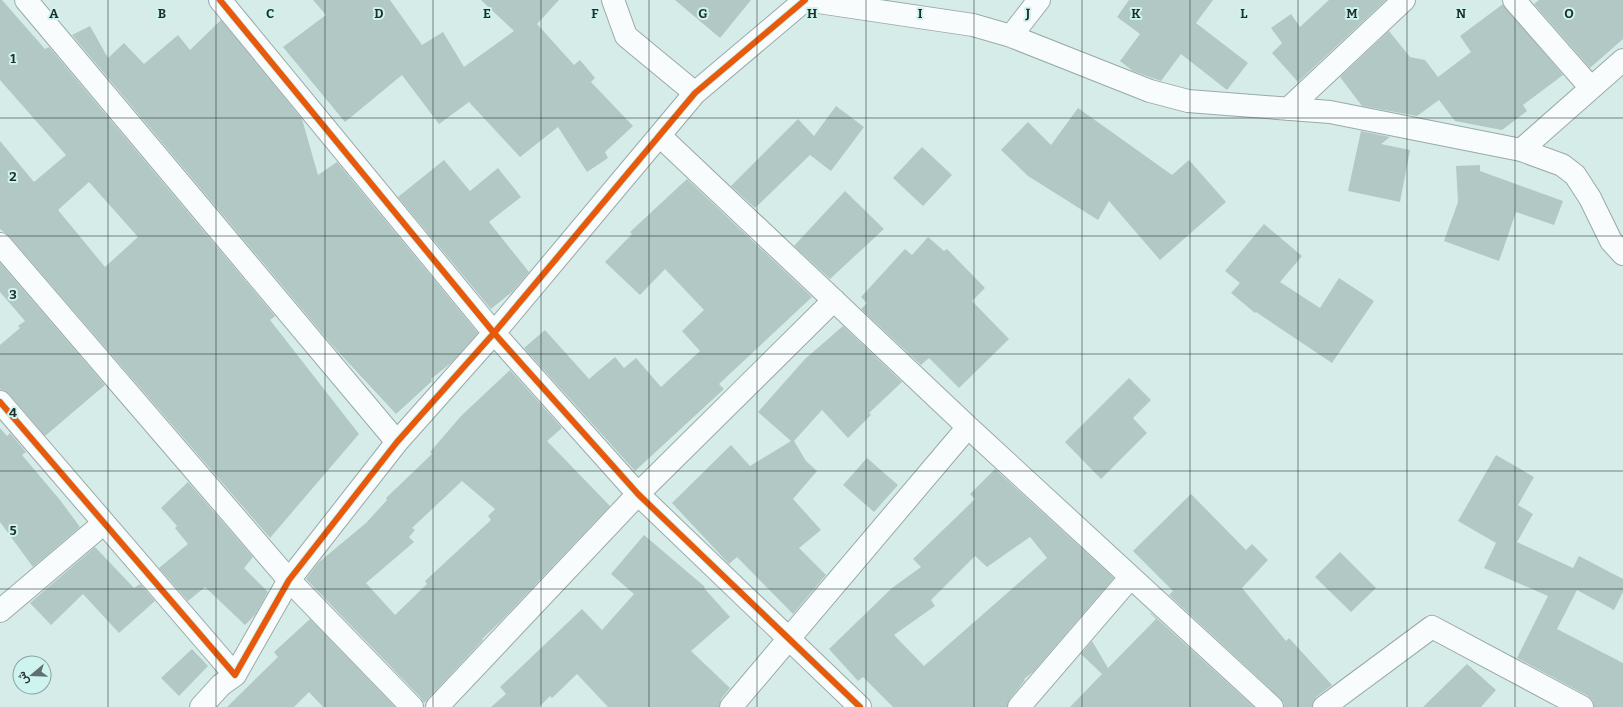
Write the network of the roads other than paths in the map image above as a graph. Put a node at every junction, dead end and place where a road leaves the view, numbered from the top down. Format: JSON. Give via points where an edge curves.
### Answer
{"nodes":[{"id":1,"x":26,"y":0,"type":"edge"},
{"id":2,"x":220,"y":0,"type":"edge"},
{"id":3,"x":613,"y":0,"type":"edge"},
{"id":4,"x":805,"y":0,"type":"edge"},
{"id":5,"x":1039,"y":0,"type":"edge"},
{"id":6,"x":1404,"y":0,"type":"edge"},
{"id":7,"x":1514,"y":0,"type":"edge"},
{"id":8,"x":1011,"y":36,"type":"junction"},
{"id":9,"x":1623,"y":60,"type":"edge"},
{"id":10,"x":1590,"y":88,"type":"junction"},
{"id":11,"x":695,"y":93,"type":"junction"},
{"id":12,"x":1288,"y":109,"type":"junction"},
{"id":13,"x":660,"y":136,"type":"junction"},
{"id":14,"x":1521,"y":150,"type":"junction"},
{"id":15,"x":0,"y":244,"type":"edge"},
{"id":16,"x":1623,"y":254,"type":"edge"},
{"id":17,"x":834,"y":300,"type":"junction"},
{"id":18,"x":494,"y":333,"type":"junction"},
{"id":19,"x":4,"y":416,"type":"edge"},
{"id":20,"x":968,"y":427,"type":"junction"},
{"id":21,"x":397,"y":442,"type":"junction"},
{"id":22,"x":638,"y":494,"type":"junction"},
{"id":23,"x":104,"y":523,"type":"junction"},
{"id":24,"x":1130,"y":578,"type":"junction"},
{"id":25,"x":289,"y":580,"type":"junction"},
{"id":26,"x":0,"y":611,"type":"edge"},
{"id":27,"x":789,"y":640,"type":"junction"},
{"id":28,"x":235,"y":675,"type":"junction"},
{"id":29,"x":201,"y":707,"type":"edge"},
{"id":30,"x":412,"y":707,"type":"edge"},
{"id":31,"x":437,"y":707,"type":"edge"},
{"id":32,"x":731,"y":707,"type":"edge"},
{"id":33,"x":860,"y":707,"type":"edge"},
{"id":34,"x":1019,"y":707,"type":"edge"},
{"id":35,"x":1272,"y":707,"type":"edge"},
{"id":36,"x":1324,"y":707,"type":"edge"},
{"id":37,"x":1582,"y":707,"type":"edge"}],
"edges":[{"from":1,"to":21,"type":"street"},
{"from":2,"to":18,"type":"street"},
{"from":3,"to":11,"type":"street","via":[[626,36]]},
{"from":4,"to":8,"type":"street","via":[[973,25]]},
{"from":4,"to":11,"type":"street"},
{"from":5,"to":8,"type":"street"},
{"from":6,"to":12,"type":"street"},
{"from":7,"to":10,"type":"street"},
{"from":8,"to":12,"type":"street","via":[[1150,91],[1188,101]]},
{"from":9,"to":10,"type":"street"},
{"from":10,"to":14,"type":"street"},
{"from":11,"to":13,"type":"street"},
{"from":12,"to":14,"type":"street","via":[[1330,112]]},
{"from":13,"to":17,"type":"street"},
{"from":13,"to":18,"type":"street"},
{"from":14,"to":16,"type":"street","via":[[1562,165],[1575,176],[1590,198],[1611,241]]},
{"from":15,"to":25,"type":"street"},
{"from":17,"to":20,"type":"street"},
{"from":17,"to":22,"type":"street"},
{"from":18,"to":21,"type":"street"},
{"from":18,"to":22,"type":"street"},
{"from":19,"to":23,"type":"street"},
{"from":20,"to":24,"type":"street"},
{"from":20,"to":27,"type":"street"},
{"from":21,"to":25,"type":"street"},
{"from":22,"to":27,"type":"street"},
{"from":22,"to":31,"type":"street"},
{"from":23,"to":26,"type":"street"},
{"from":23,"to":28,"type":"street"},
{"from":24,"to":34,"type":"street"},
{"from":24,"to":35,"type":"street"},
{"from":25,"to":28,"type":"street"},
{"from":25,"to":30,"type":"street"},
{"from":27,"to":32,"type":"street"},
{"from":27,"to":33,"type":"street"},
{"from":28,"to":29,"type":"street","via":[[221,685]]},
{"from":36,"to":37,"type":"street","via":[[1432,627]]}]}
